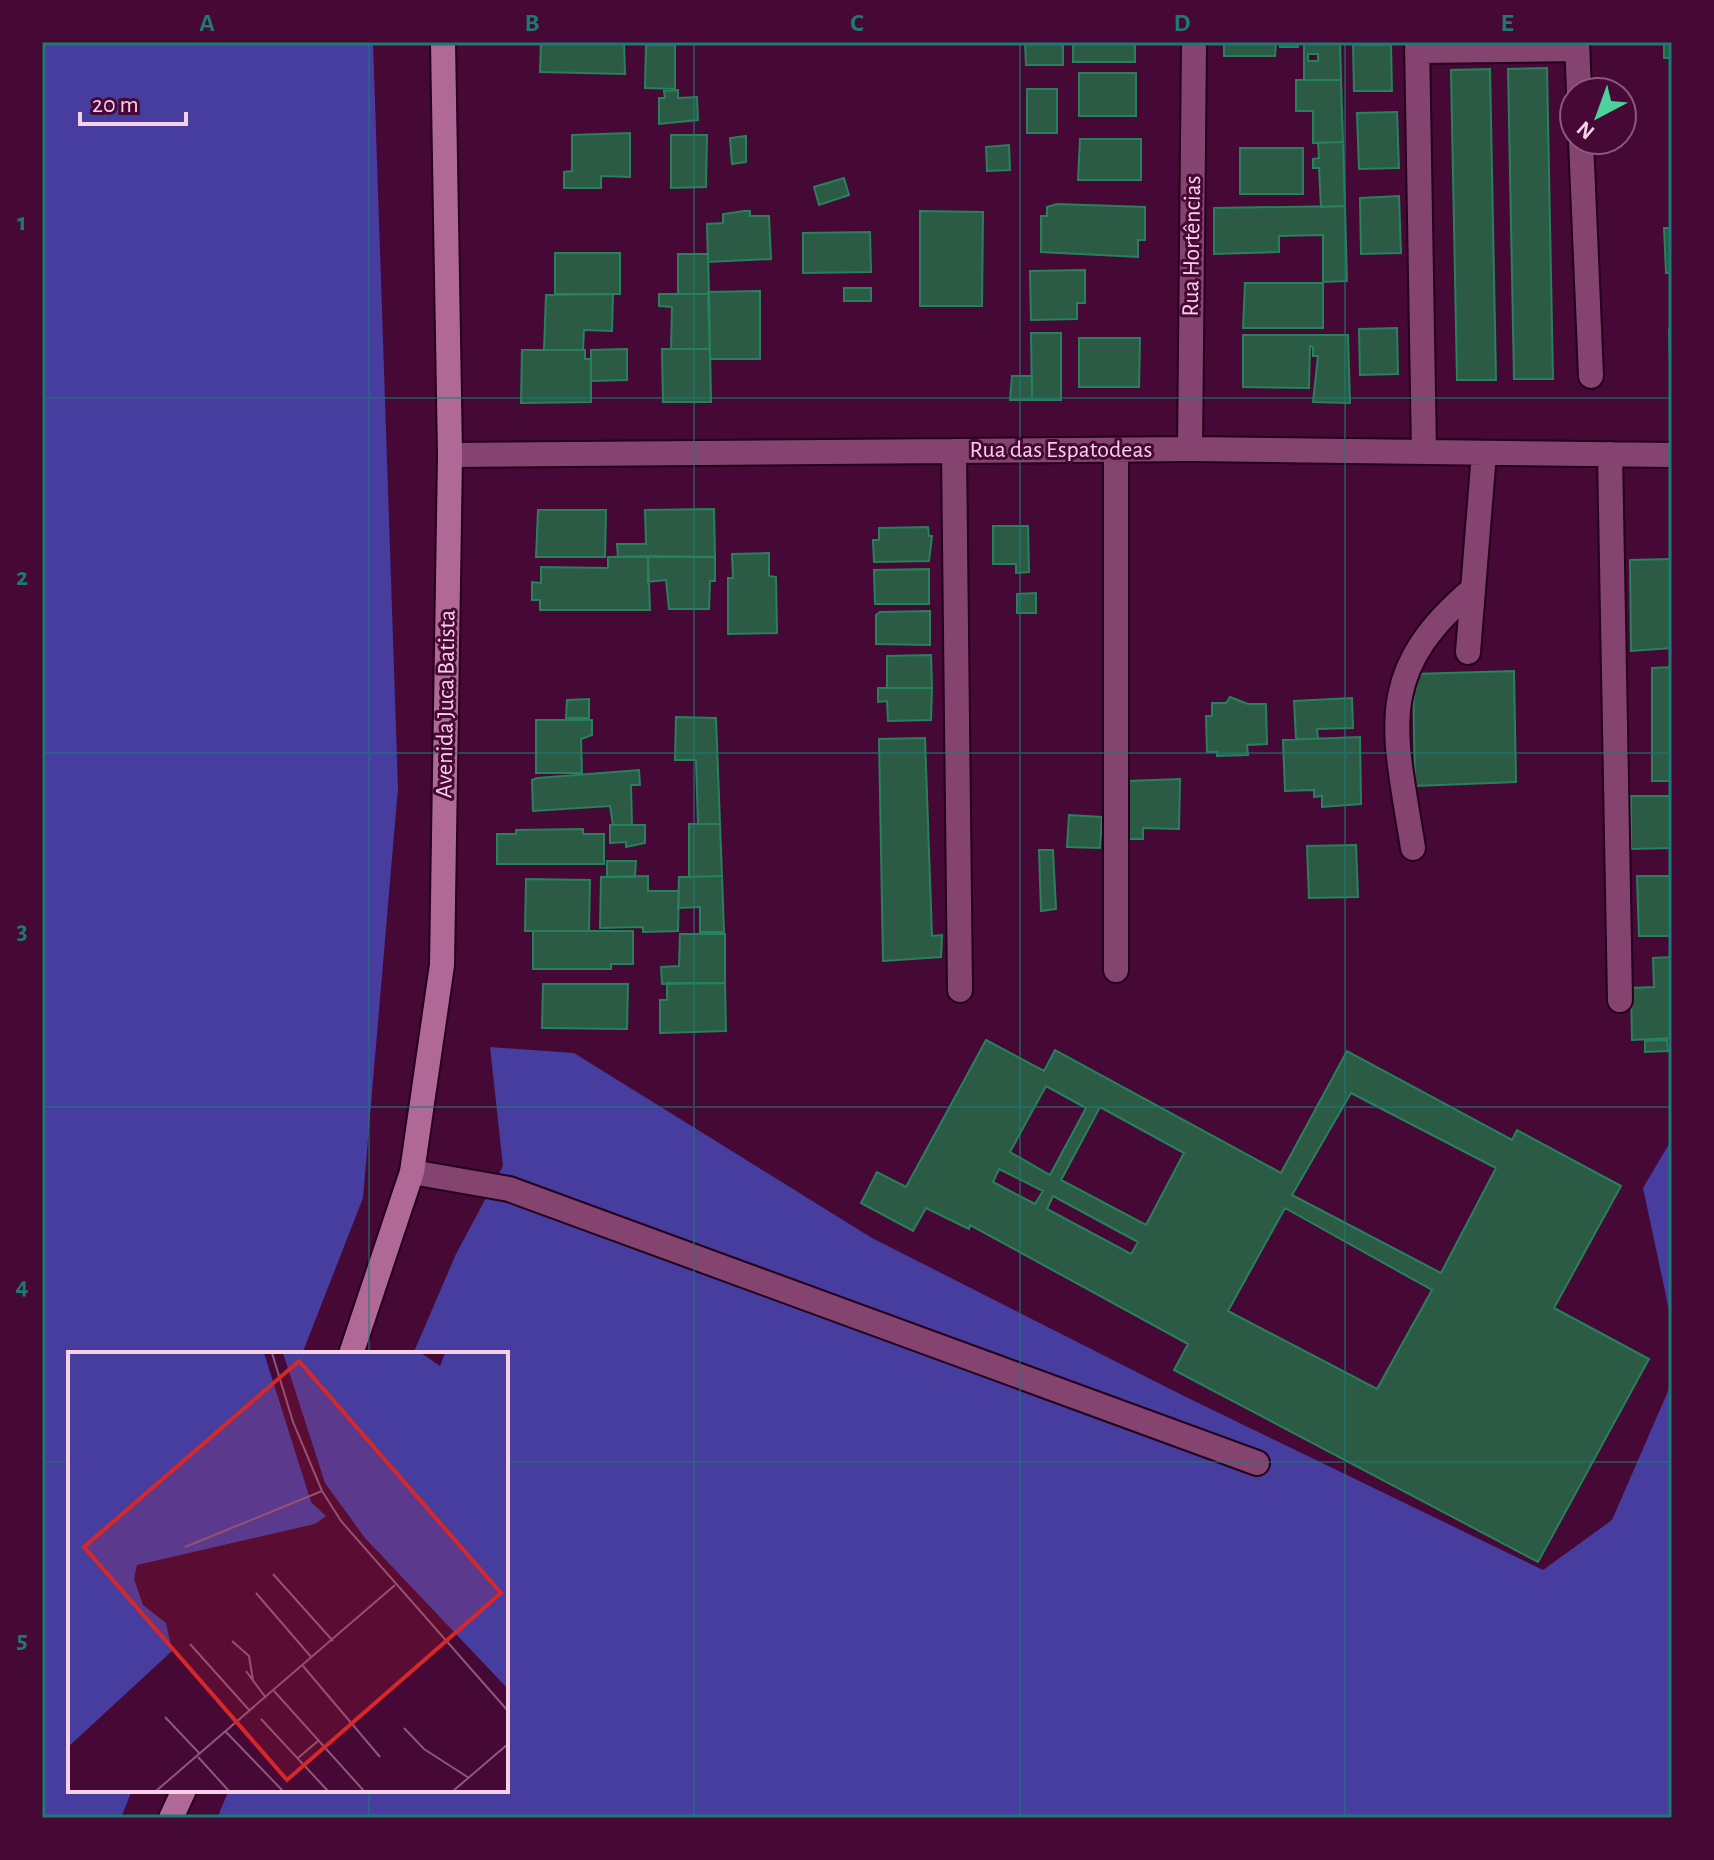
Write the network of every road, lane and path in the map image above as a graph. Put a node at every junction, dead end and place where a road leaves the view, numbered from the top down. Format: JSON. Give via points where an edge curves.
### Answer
{"nodes":[{"id":1,"x":443,"y":42,"type":"edge"},
{"id":2,"x":1194,"y":42,"type":"edge"},
{"id":3,"x":1577,"y":46,"type":"edge"},
{"id":4,"x":1417,"y":47,"type":"edge"},
{"id":5,"x":1578,"y":76,"type":"edge"},
{"id":6,"x":1582,"y":156,"type":"edge"},
{"id":7,"x":1591,"y":376,"type":"dead end"},
{"id":8,"x":1190,"y":449,"type":"junction"},
{"id":9,"x":1116,"y":450,"type":"junction"},
{"id":10,"x":954,"y":451,"type":"junction"},
{"id":11,"x":1424,"y":452,"type":"junction"},
{"id":12,"x":1484,"y":453,"type":"junction"},
{"id":13,"x":1610,"y":454,"type":"junction"},
{"id":14,"x":450,"y":455,"type":"junction"},
{"id":15,"x":1672,"y":455,"type":"edge"},
{"id":16,"x":1473,"y":589,"type":"junction"},
{"id":17,"x":1468,"y":652,"type":"dead end"},
{"id":18,"x":1413,"y":848,"type":"dead end"},
{"id":19,"x":1116,"y":970,"type":"dead end"},
{"id":20,"x":960,"y":990,"type":"dead end"},
{"id":21,"x":1620,"y":1000,"type":"dead end"},
{"id":22,"x":412,"y":1172,"type":"junction"},
{"id":23,"x":352,"y":1352,"type":"edge"},
{"id":24,"x":1257,"y":1463,"type":"dead end"},
{"id":25,"x":183,"y":1792,"type":"edge"},
{"id":26,"x":171,"y":1818,"type":"edge"}],
"edges":[{"from":1,"to":14,"type":"main road","name":"Avenida Juca Batista"},
{"from":2,"to":8,"type":"street","name":"Rua Hortências"},
{"from":3,"to":4,"type":"street"},
{"from":3,"to":5,"type":"street"},
{"from":4,"to":11,"type":"street"},
{"from":6,"to":7,"type":"street"},
{"from":8,"to":9,"type":"street","name":"Rua das Espatodeas"},
{"from":8,"to":11,"type":"street","name":"Rua das Espatodeas"},
{"from":9,"to":10,"type":"street","name":"Rua das Espatodeas"},
{"from":9,"to":19,"type":"street"},
{"from":10,"to":14,"type":"street","name":"Rua das Espatodeas"},
{"from":10,"to":20,"type":"street"},
{"from":11,"to":12,"type":"street","name":"Rua das Espatodeas"},
{"from":12,"to":13,"type":"street","name":"Rua das Espatodeas"},
{"from":12,"to":16,"type":"street"},
{"from":13,"to":15,"type":"street","name":"Rua das Espatodeas"},
{"from":13,"to":21,"type":"street"},
{"from":14,"to":22,"type":"main road","name":"Avenida Juca Batista","via":[[442,965]]},
{"from":16,"to":17,"type":"street"},
{"from":16,"to":18,"type":"street","via":[[1421,642],[1396,712]]},
{"from":22,"to":23,"type":"main road","name":"Avenida Juca Batista"},
{"from":22,"to":24,"type":"street","via":[[509,1189]]},
{"from":25,"to":26,"type":"main road"}]}
